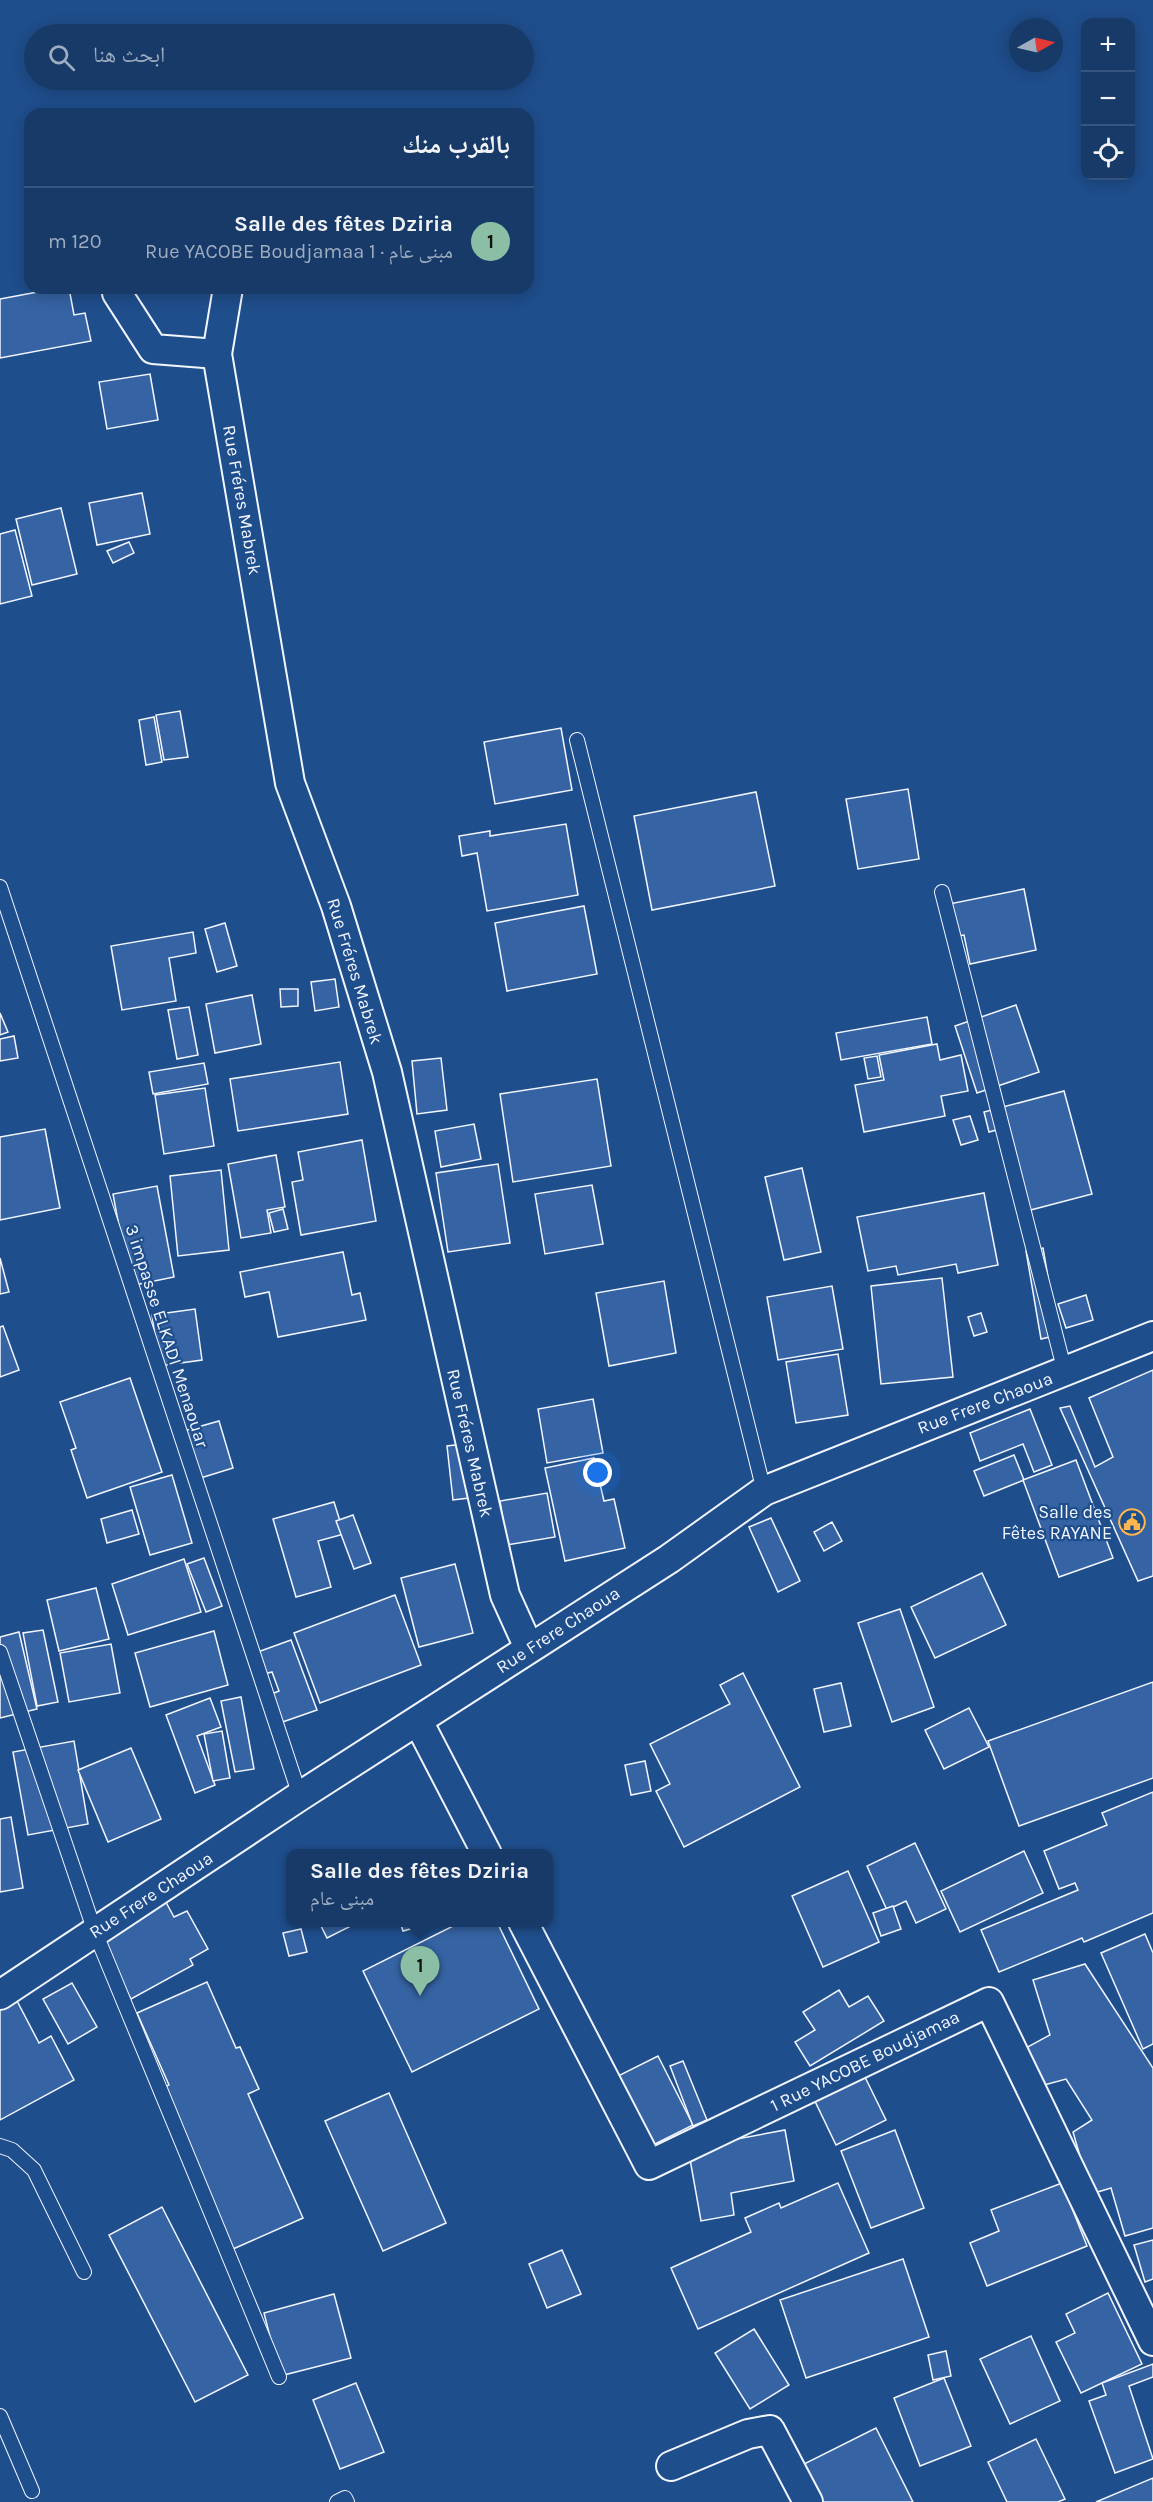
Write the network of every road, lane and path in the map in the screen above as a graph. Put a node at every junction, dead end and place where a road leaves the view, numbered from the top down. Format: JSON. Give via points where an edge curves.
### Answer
{"nodes":[{"id":1,"x":118,"y":294,"type":"edge"},
{"id":2,"x":227,"y":294,"type":"edge"},
{"id":3,"x":217,"y":354,"type":"junction"},
{"id":4,"x":577,"y":740,"type":"dead end"},
{"id":5,"x":0,"y":887,"type":"edge"},
{"id":6,"x":942,"y":892,"type":"dead end"},
{"id":7,"x":1153,"y":1336,"type":"edge"},
{"id":8,"x":1065,"y":1372,"type":"junction"},
{"id":9,"x":764,"y":1491,"type":"junction"},
{"id":10,"x":529,"y":1648,"type":"junction"},
{"id":11,"x":0,"y":1652,"type":"edge"},
{"id":12,"x":418,"y":1720,"type":"junction"},
{"id":13,"x":300,"y":1796,"type":"junction"},
{"id":14,"x":484,"y":1849,"type":"edge"},
{"id":15,"x":525,"y":1927,"type":"edge"},
{"id":16,"x":95,"y":1932,"type":"junction"},
{"id":17,"x":0,"y":1995,"type":"edge"},
{"id":18,"x":0,"y":2146,"type":"edge"},
{"id":19,"x":84,"y":2272,"type":"dead end"},
{"id":20,"x":1153,"y":2341,"type":"edge"},
{"id":21,"x":279,"y":2378,"type":"dead end"},
{"id":22,"x":0,"y":2416,"type":"edge"},
{"id":23,"x":670,"y":2466,"type":"dead end"},
{"id":24,"x":32,"y":2491,"type":"dead end"},
{"id":25,"x":337,"y":2502,"type":"edge"},
{"id":26,"x":347,"y":2502,"type":"edge"},
{"id":27,"x":808,"y":2502,"type":"edge"}],
"edges":[{"from":1,"to":3,"type":"street","via":[[153,349]]},
{"from":2,"to":3,"type":"street","name":"Rue Fréres Mabrek"},
{"from":3,"to":10,"type":"street","name":"Rue Fréres Mabrek","via":[[290,783],[336,906],[387,1072],[505,1595]]},
{"from":4,"to":9,"type":"lane"},
{"from":5,"to":13,"type":"lane","name":"3 impasse ELKADI Menaouar"},
{"from":6,"to":8,"type":"lane"},
{"from":7,"to":8,"type":"street","name":"Rue Frere Chaoua"},
{"from":8,"to":9,"type":"street","name":"Rue Frere Chaoua"},
{"from":9,"to":10,"type":"street","name":"Rue Frere Chaoua"},
{"from":10,"to":12,"type":"street","name":"Rue Frere Chaoua"},
{"from":11,"to":16,"type":"lane"},
{"from":12,"to":13,"type":"street","name":"Rue Frere Chaoua"},
{"from":12,"to":14,"type":"street"},
{"from":13,"to":16,"type":"street","name":"Rue Frere Chaoua"},
{"from":15,"to":20,"type":"street","name":"1 Rue YACOBE Boudjamaa","via":[[649,2165],[989,2002]]},
{"from":16,"to":17,"type":"street","name":"Rue Frere Chaoua"},
{"from":16,"to":21,"type":"lane"},
{"from":18,"to":19,"type":"lane","via":[[12,2150],[34,2170]]},
{"from":22,"to":24,"type":"lane"},
{"from":23,"to":27,"type":"street","via":[[748,2434],[770,2430]]},
{"from":25,"to":26,"type":"lane","via":[[345,2498]]}]}
